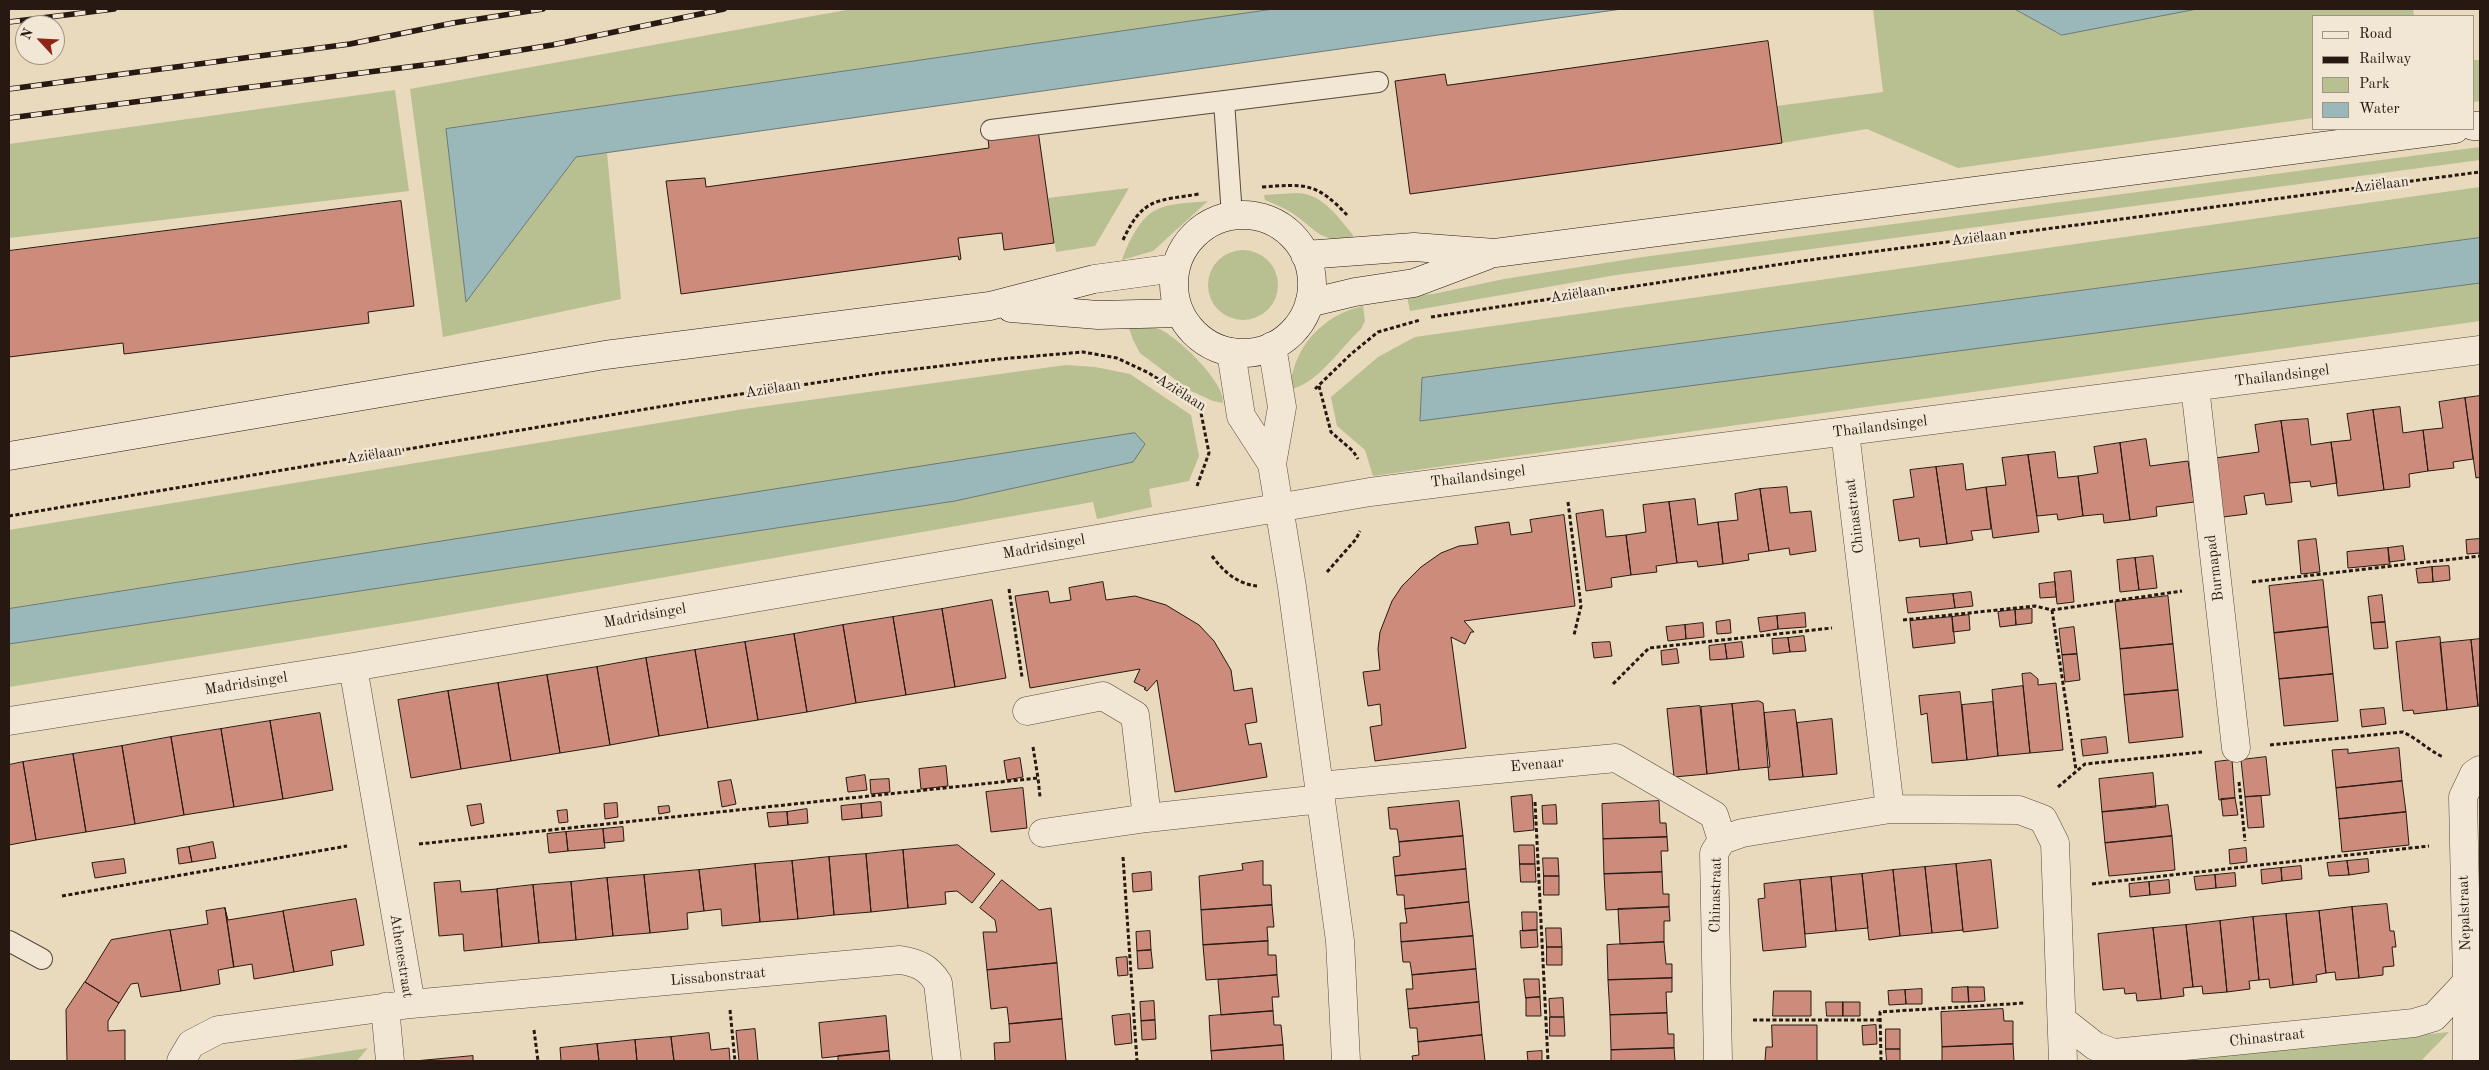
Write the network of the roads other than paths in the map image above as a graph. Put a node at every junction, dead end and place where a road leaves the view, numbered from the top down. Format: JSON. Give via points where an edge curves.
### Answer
{"nodes":[{"id":1,"x":1378,"y":82,"type":"dead end"},
{"id":2,"x":1224,"y":101,"type":"junction"},
{"id":3,"x":991,"y":130,"type":"dead end"},
{"id":4,"x":2447,"y":130,"type":"edge"},
{"id":5,"x":1232,"y":216,"type":"junction"},
{"id":6,"x":1495,"y":253,"type":"junction"},
{"id":7,"x":1305,"y":255,"type":"junction"},
{"id":8,"x":1176,"y":268,"type":"junction"},
{"id":9,"x":1310,"y":303,"type":"junction"},
{"id":10,"x":990,"y":306,"type":"junction"},
{"id":11,"x":1180,"y":313,"type":"junction"},
{"id":12,"x":1272,"y":346,"type":"junction"},
{"id":13,"x":2480,"y":350,"type":"edge"},
{"id":14,"x":1231,"y":352,"type":"junction"},
{"id":15,"x":2195,"y":387,"type":"junction"},
{"id":16,"x":1845,"y":432,"type":"junction"},
{"id":17,"x":9,"y":456,"type":"edge"},
{"id":18,"x":1272,"y":464,"type":"junction"},
{"id":19,"x":1280,"y":506,"type":"junction"},
{"id":20,"x":353,"y":667,"type":"junction"},
{"id":21,"x":1027,"y":711,"type":"road end"},
{"id":22,"x":9,"y":721,"type":"edge"},
{"id":23,"x":2236,"y":748,"type":"road end"},
{"id":24,"x":2480,"y":770,"type":"edge"},
{"id":25,"x":1320,"y":792,"type":"junction"},
{"id":26,"x":1890,"y":809,"type":"junction"},
{"id":27,"x":1134,"y":820,"type":"junction"},
{"id":28,"x":1044,"y":833,"type":"road end"},
{"id":29,"x":1722,"y":840,"type":"junction"},
{"id":30,"x":9,"y":941,"type":"edge"},
{"id":31,"x":42,"y":959,"type":"dead end"},
{"id":32,"x":2467,"y":982,"type":"junction"},
{"id":33,"x":398,"y":1005,"type":"junction"},
{"id":34,"x":2061,"y":1010,"type":"junction"},
{"id":35,"x":180,"y":1061,"type":"edge"},
{"id":36,"x":390,"y":1061,"type":"edge"},
{"id":37,"x":946,"y":1061,"type":"edge"},
{"id":38,"x":1346,"y":1061,"type":"edge"},
{"id":39,"x":1718,"y":1061,"type":"edge"},
{"id":40,"x":2063,"y":1061,"type":"edge"},
{"id":41,"x":2467,"y":1061,"type":"edge"}],
"edges":[{"from":1,"to":2,"type":"lane"},
{"from":2,"to":3,"type":"lane"},
{"from":2,"to":5,"type":"lane"},
{"from":4,"to":6,"type":"street"},
{"from":5,"to":7,"type":"street","via":[[1257,216],[1281,226]]},
{"from":5,"to":8,"type":"street","via":[[1219,219],[1196,234],[1180,256]]},
{"from":6,"to":7,"type":"street","via":[[1414,247]]},
{"from":6,"to":9,"type":"street","via":[[1414,283]]},
{"from":7,"to":9,"type":"street","via":[[1312,278]]},
{"from":8,"to":10,"type":"street","via":[[1094,279]]},
{"from":8,"to":11,"type":"street","via":[[1175,291]]},
{"from":9,"to":12,"type":"street","via":[[1300,324]]},
{"from":10,"to":11,"type":"street","via":[[1098,315]]},
{"from":10,"to":17,"type":"street","via":[[605,355]]},
{"from":11,"to":14,"type":"street","via":[[1201,339]]},
{"from":12,"to":14,"type":"street","via":[[1252,352]]},
{"from":12,"to":18,"type":"street","via":[[1282,407]]},
{"from":13,"to":15,"type":"street","name":"Thailandsingel"},
{"from":14,"to":18,"type":"street","via":[[1241,416]]},
{"from":15,"to":16,"type":"street","name":"Thailandsingel"},
{"from":15,"to":23,"type":"street","name":"Burmapad"},
{"from":16,"to":19,"type":"street","name":"Thailandsingel","via":[[1564,466]]},
{"from":16,"to":26,"type":"street","name":"Chinastraat"},
{"from":18,"to":19,"type":"street"},
{"from":19,"to":20,"type":"street","name":"Madridsingel"},
{"from":19,"to":25,"type":"street"},
{"from":20,"to":22,"type":"street","name":"Madridsingel"},
{"from":20,"to":33,"type":"street","name":"Athenestraat","via":[[383,844]]},
{"from":21,"to":27,"type":"street","via":[[1103,696],[1135,715]]},
{"from":24,"to":32,"type":"street","name":"Nepalstraat","via":[[2474,774],[2463,797]]},
{"from":25,"to":27,"type":"street","name":"Evenaar"},
{"from":25,"to":29,"type":"street","name":"Evenaar","via":[[1616,758],[1714,815]]},
{"from":25,"to":38,"type":"street","via":[[1340,941]]},
{"from":26,"to":29,"type":"street","name":"Chinastraat","via":[[1742,833]]},
{"from":26,"to":34,"type":"street","name":"Chinastraat","via":[[2019,810],[2043,819],[2055,843]]},
{"from":27,"to":28,"type":"street","name":"Evenaar"},
{"from":29,"to":39,"type":"street","name":"Chinastraat","via":[[1714,853]]},
{"from":30,"to":31,"type":"lane"},
{"from":32,"to":34,"type":"street","name":"Chinastraat","via":[[2434,1017],[2414,1023],[2114,1053],[2095,1046]]},
{"from":32,"to":41,"type":"street","name":"Nepalstraat"},
{"from":33,"to":35,"type":"street","name":"Athenestraat","via":[[218,1030],[191,1044]]},
{"from":33,"to":36,"type":"street"},
{"from":33,"to":37,"type":"street","name":"Lissabonstraat","via":[[900,960],[917,963],[932,972],[938,983]]},
{"from":34,"to":40,"type":"street","name":"Chinastraat"}]}
